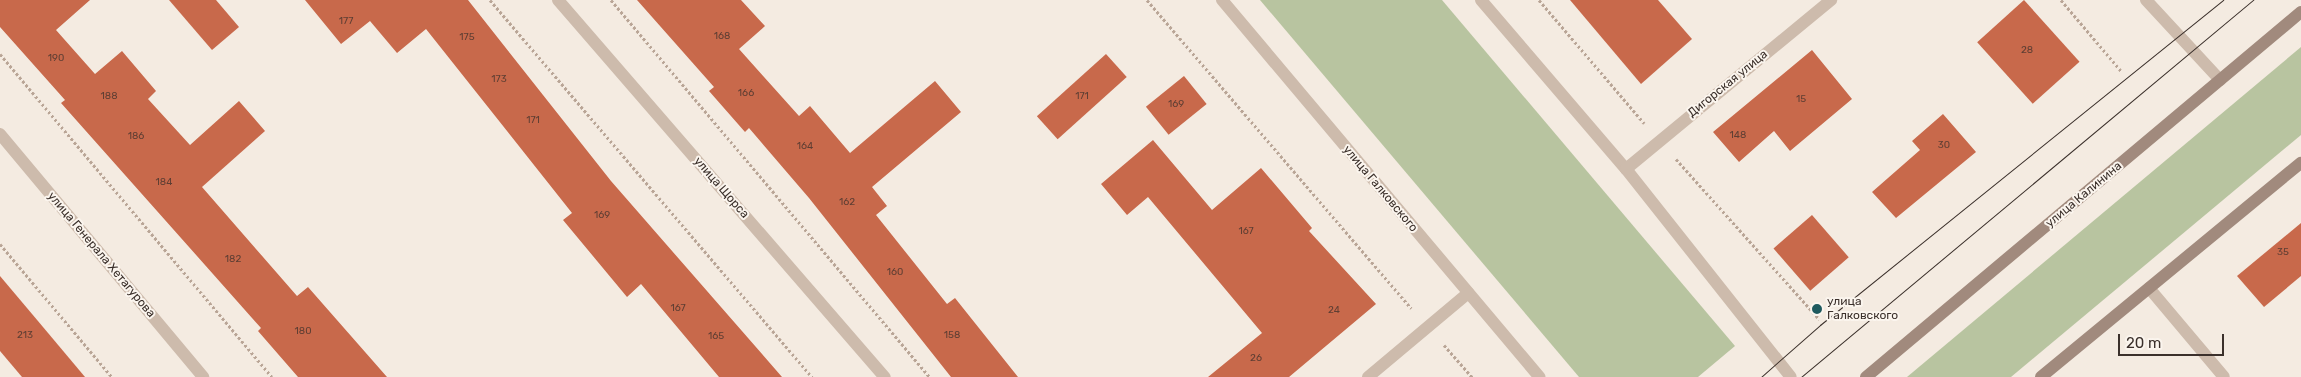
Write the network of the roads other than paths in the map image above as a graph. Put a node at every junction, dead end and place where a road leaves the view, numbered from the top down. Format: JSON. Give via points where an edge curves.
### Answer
{"nodes":[{"id":1,"x":558,"y":0,"type":"edge"},
{"id":2,"x":1222,"y":0,"type":"edge"},
{"id":3,"x":1482,"y":0,"type":"edge"},
{"id":4,"x":1830,"y":0,"type":"edge"},
{"id":5,"x":2146,"y":0,"type":"edge"},
{"id":6,"x":2301,"y":12,"type":"edge"},
{"id":7,"x":2220,"y":80,"type":"junction"},
{"id":8,"x":0,"y":134,"type":"edge"},
{"id":9,"x":2301,"y":163,"type":"edge"},
{"id":10,"x":1626,"y":168,"type":"junction"},
{"id":11,"x":2149,"y":288,"type":"junction"},
{"id":12,"x":1468,"y":292,"type":"junction"},
{"id":13,"x":202,"y":377,"type":"edge"},
{"id":14,"x":885,"y":377,"type":"edge"},
{"id":15,"x":1368,"y":377,"type":"edge"},
{"id":16,"x":1539,"y":377,"type":"edge"},
{"id":17,"x":1791,"y":377,"type":"edge"},
{"id":18,"x":1866,"y":377,"type":"edge"},
{"id":19,"x":2041,"y":377,"type":"edge"},
{"id":20,"x":2224,"y":377,"type":"edge"}],
"edges":[{"from":1,"to":14,"type":"street","name":"улица Щорса"},
{"from":2,"to":12,"type":"street","name":"улица Галковского"},
{"from":3,"to":10,"type":"street"},
{"from":4,"to":10,"type":"street","name":"Дигорская улица"},
{"from":5,"to":7,"type":"street"},
{"from":6,"to":7,"type":"main road","name":"улица Калинина"},
{"from":7,"to":18,"type":"main road","name":"улица Калинина"},
{"from":8,"to":13,"type":"street","name":"улица Генерала Хетагурова"},
{"from":9,"to":11,"type":"main road"},
{"from":10,"to":17,"type":"street"},
{"from":11,"to":19,"type":"main road"},
{"from":11,"to":20,"type":"street"},
{"from":12,"to":15,"type":"street"},
{"from":12,"to":16,"type":"street","name":"улица Галковского"}]}
